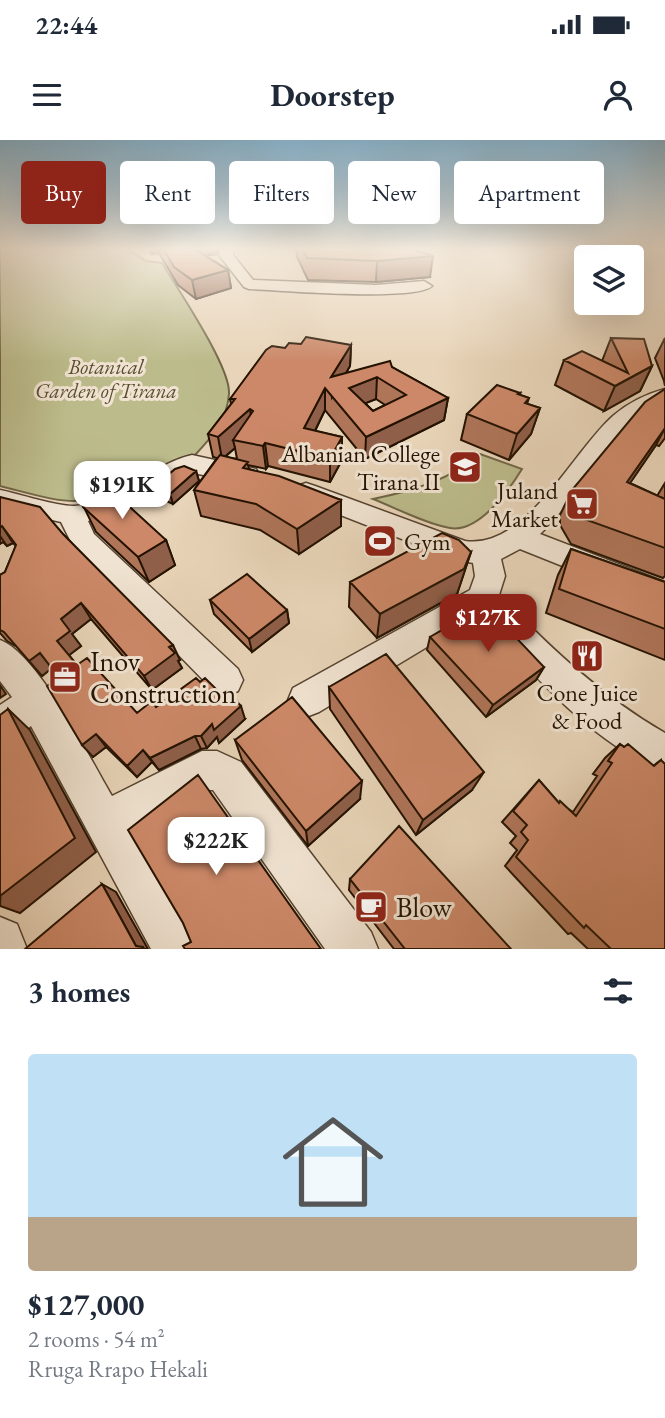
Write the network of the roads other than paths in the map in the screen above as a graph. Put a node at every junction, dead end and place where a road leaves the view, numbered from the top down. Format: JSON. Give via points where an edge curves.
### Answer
{"nodes":[{"id":1,"x":286,"y":286,"type":"edge"},
{"id":2,"x":424,"y":286,"type":"dead end"},
{"id":3,"x":657,"y":392,"type":"edge"},
{"id":4,"x":0,"y":499,"type":"edge"},
{"id":5,"x":74,"y":516,"type":"junction"},
{"id":6,"x":518,"y":537,"type":"junction"},
{"id":7,"x":486,"y":553,"type":"junction"},
{"id":8,"x":665,"y":596,"type":"edge"},
{"id":9,"x":483,"y":598,"type":"junction"},
{"id":10,"x":0,"y":655,"type":"edge"},
{"id":11,"x":226,"y":680,"type":"dead end"},
{"id":12,"x":306,"y":700,"type":"dead end"},
{"id":13,"x":36,"y":701,"type":"junction"},
{"id":14,"x":0,"y":727,"type":"edge"},
{"id":15,"x":665,"y":754,"type":"edge"},
{"id":16,"x":105,"y":822,"type":"junction"},
{"id":17,"x":0,"y":941,"type":"edge"},
{"id":18,"x":3,"y":949,"type":"edge"},
{"id":19,"x":177,"y":949,"type":"edge"},
{"id":20,"x":354,"y":949,"type":"edge"}],
"edges":[{"from":1,"to":2,"type":"street","via":[[376,290]]},
{"from":3,"to":6,"type":"street","via":[[614,425],[578,475]]},
{"from":4,"to":5,"type":"street"},
{"from":5,"to":7,"type":"street","via":[[107,507],[167,471],[192,463],[278,483],[463,551]]},
{"from":5,"to":11,"type":"street","via":[[84,541]]},
{"from":6,"to":7,"type":"street"},
{"from":6,"to":8,"type":"street"},
{"from":7,"to":9,"type":"street","via":[[490,576]]},
{"from":9,"to":12,"type":"street"},
{"from":9,"to":15,"type":"street","via":[[601,714]]},
{"from":10,"to":13,"type":"street"},
{"from":13,"to":14,"type":"street"},
{"from":13,"to":16,"type":"street"},
{"from":16,"to":19,"type":"street"},
{"from":16,"to":20,"type":"street","via":[[202,771],[227,776]]},
{"from":17,"to":18,"type":"street"}]}
